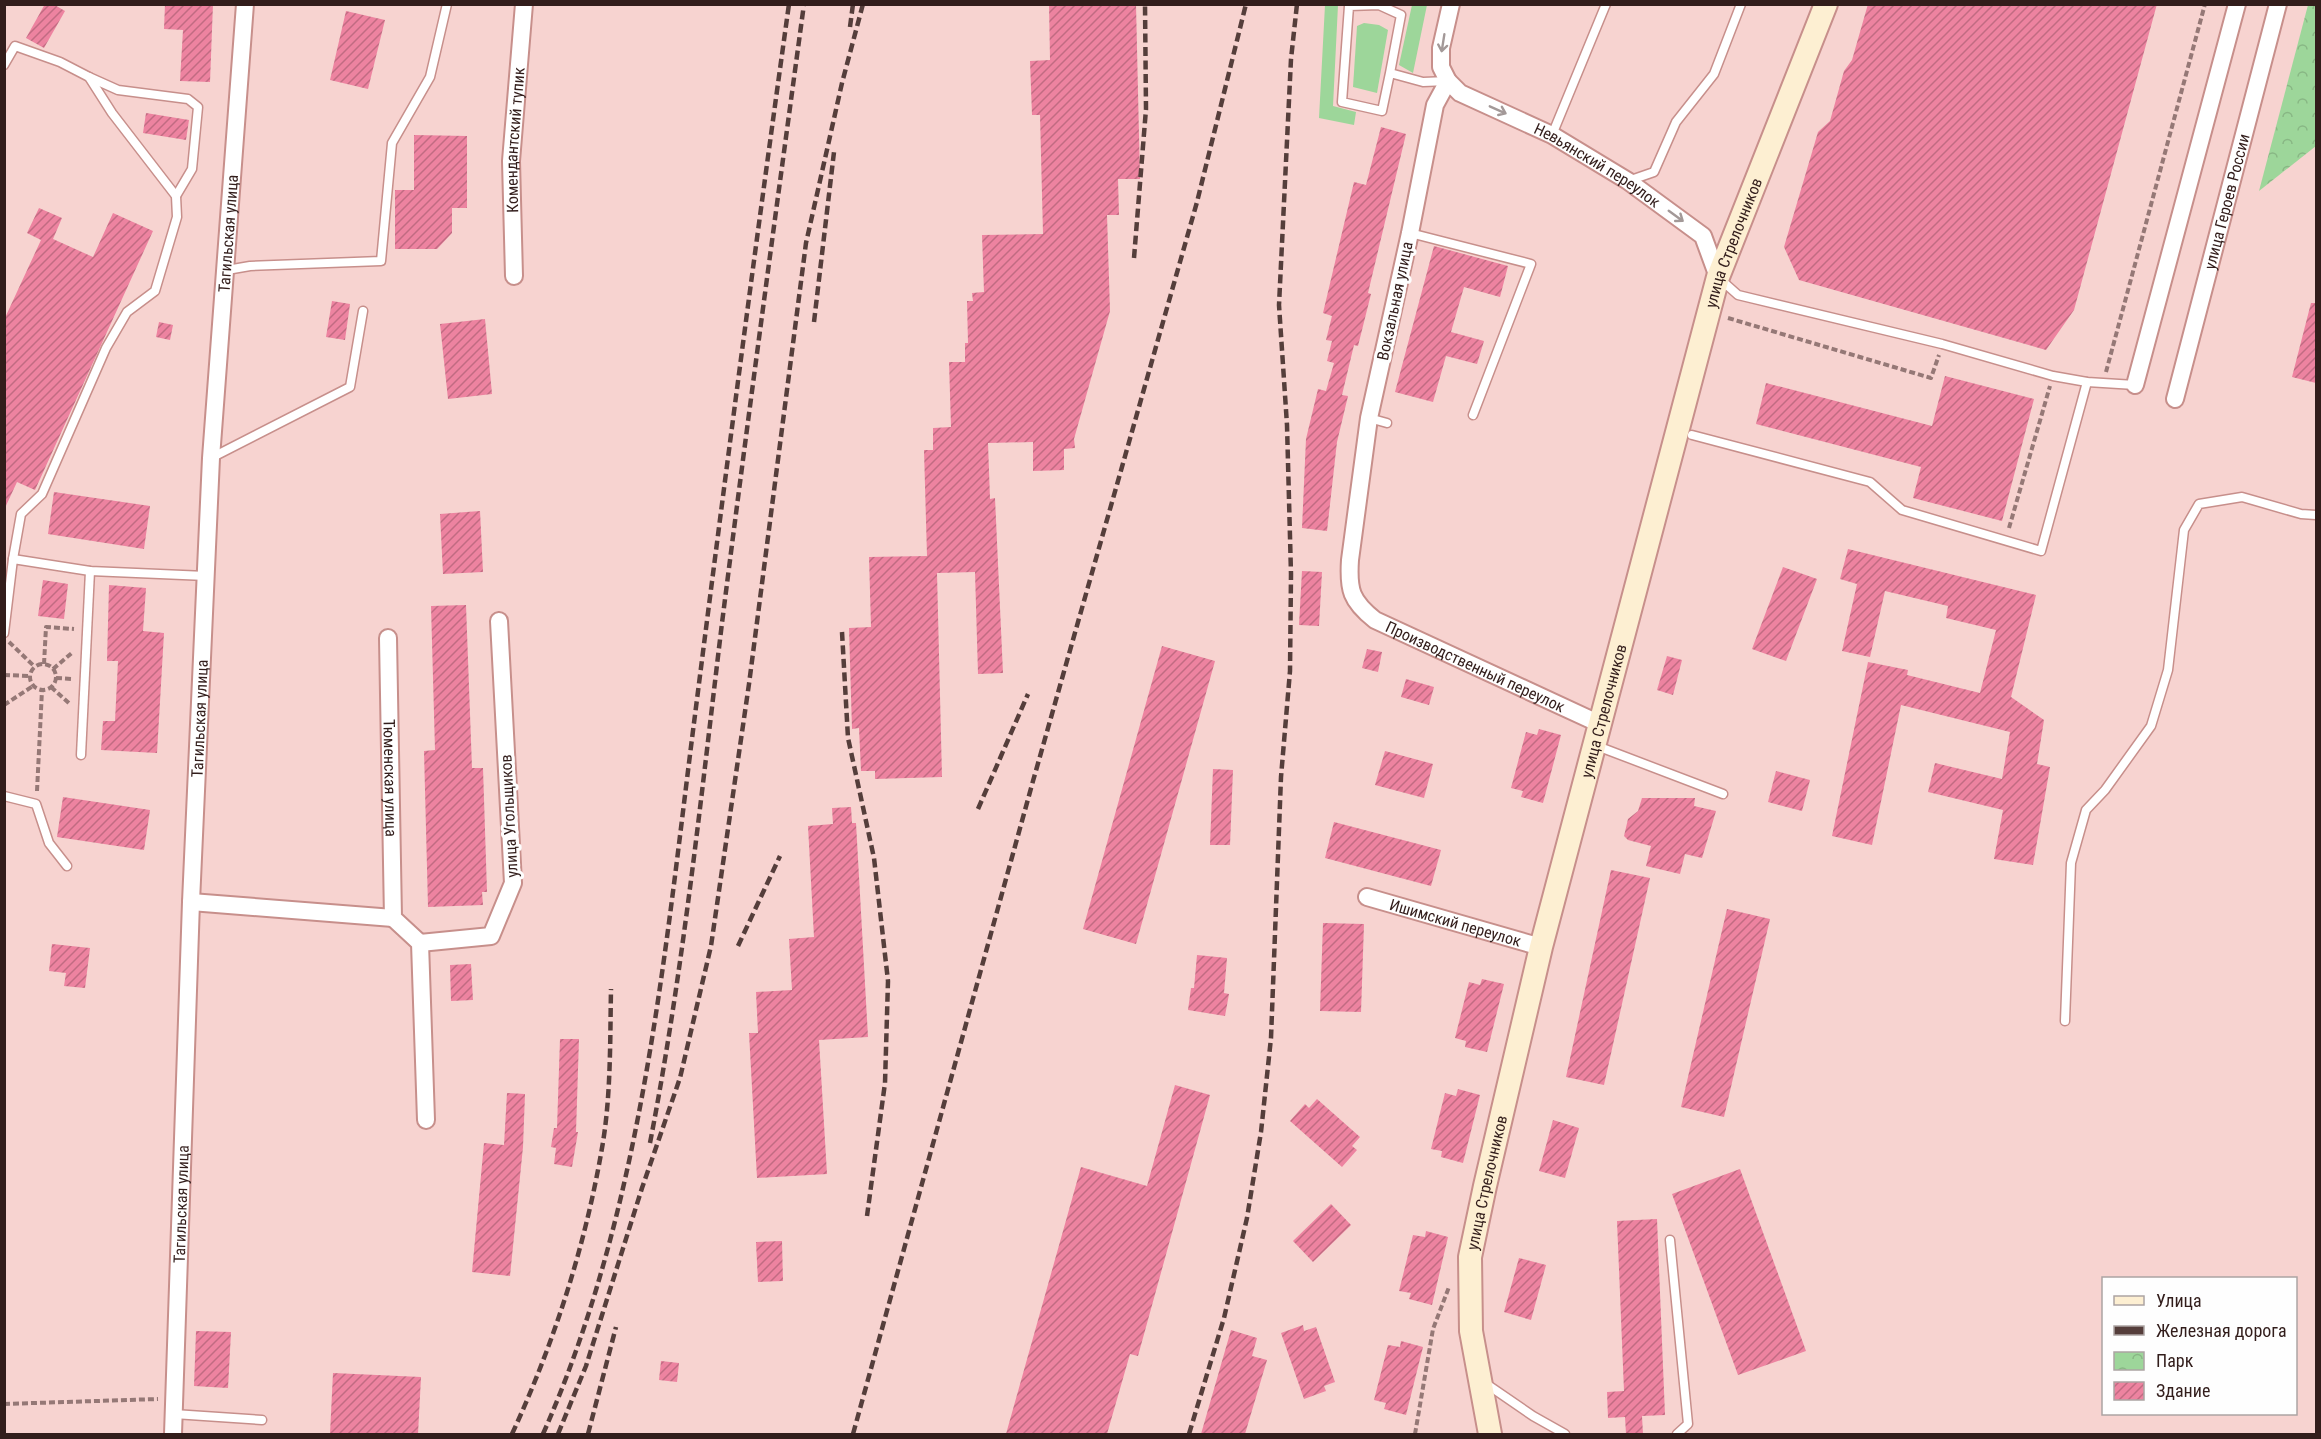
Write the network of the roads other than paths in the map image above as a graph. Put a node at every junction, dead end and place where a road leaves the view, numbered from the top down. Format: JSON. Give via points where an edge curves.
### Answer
{"nodes":[{"id":1,"x":245,"y":4,"type":"edge"},
{"id":2,"x":447,"y":4,"type":"edge"},
{"id":3,"x":524,"y":4,"type":"edge"},
{"id":4,"x":1451,"y":4,"type":"edge"},
{"id":5,"x":1606,"y":4,"type":"edge"},
{"id":6,"x":1741,"y":4,"type":"edge"},
{"id":7,"x":1826,"y":4,"type":"edge"},
{"id":8,"x":2237,"y":4,"type":"edge"},
{"id":9,"x":2278,"y":4,"type":"edge"},
{"id":10,"x":4,"y":65,"type":"edge"},
{"id":11,"x":1390,"y":74,"type":"junction"},
{"id":12,"x":89,"y":77,"type":"junction"},
{"id":13,"x":1448,"y":81,"type":"junction"},
{"id":14,"x":1552,"y":135,"type":"junction"},
{"id":15,"x":1628,"y":181,"type":"junction"},
{"id":16,"x":176,"y":196,"type":"junction"},
{"id":17,"x":1410,"y":233,"type":"junction"},
{"id":18,"x":226,"y":270,"type":"junction"},
{"id":19,"x":514,"y":276,"type":"dead end"},
{"id":20,"x":1718,"y":277,"type":"junction"},
{"id":21,"x":363,"y":311,"type":"dead end"},
{"id":22,"x":2087,"y":382,"type":"junction"},
{"id":23,"x":2134,"y":385,"type":"joint"},
{"id":24,"x":2175,"y":399,"type":"dead end"},
{"id":25,"x":1473,"y":415,"type":"dead end"},
{"id":26,"x":1370,"y":418,"type":"junction"},
{"id":27,"x":1387,"y":423,"type":"dead end"},
{"id":28,"x":1692,"y":435,"type":"dead end"},
{"id":29,"x":211,"y":458,"type":"junction"},
{"id":30,"x":2316,"y":515,"type":"edge"},
{"id":31,"x":14,"y":559,"type":"junction"},
{"id":32,"x":90,"y":571,"type":"junction"},
{"id":33,"x":206,"y":576,"type":"junction"},
{"id":34,"x":1356,"y":603,"type":"joint"},
{"id":35,"x":499,"y":621,"type":"dead end"},
{"id":36,"x":4,"y":633,"type":"edge"},
{"id":37,"x":388,"y":638,"type":"dead end"},
{"id":38,"x":1597,"y":735,"type":"junction"},
{"id":39,"x":81,"y":755,"type":"dead end"},
{"id":40,"x":1723,"y":794,"type":"dead end"},
{"id":41,"x":4,"y":796,"type":"edge"},
{"id":42,"x":67,"y":866,"type":"dead end"},
{"id":43,"x":1367,"y":897,"type":"dead end"},
{"id":44,"x":191,"y":902,"type":"junction"},
{"id":45,"x":393,"y":918,"type":"junction"},
{"id":46,"x":420,"y":943,"type":"junction"},
{"id":47,"x":1542,"y":947,"type":"junction"},
{"id":48,"x":2065,"y":1021,"type":"dead end"},
{"id":49,"x":426,"y":1120,"type":"dead end"},
{"id":50,"x":1670,"y":1240,"type":"dead end"},
{"id":51,"x":1479,"y":1379,"type":"junction"},
{"id":52,"x":174,"y":1414,"type":"junction"},
{"id":53,"x":262,"y":1420,"type":"dead end"},
{"id":54,"x":173,"y":1434,"type":"edge"},
{"id":55,"x":1490,"y":1434,"type":"edge"},
{"id":56,"x":1565,"y":1434,"type":"edge"},
{"id":57,"x":1677,"y":1434,"type":"edge"}],
"edges":[{"from":1,"to":18,"type":"street","name":"Тагильская улица"},
{"from":2,"to":18,"type":"lane","via":[[430,77],[392,143],[381,261]]},
{"from":3,"to":19,"type":"street","name":"Комендантский тупик","via":[[511,161]]},
{"from":4,"to":13,"type":"street","one_way":true,"via":[[1441,48],[1441,67]]},
{"from":5,"to":14,"type":"lane"},
{"from":6,"to":15,"type":"lane","via":[[1714,74],[1676,122],[1654,172]]},
{"from":7,"to":20,"type":"main road","name":"улица Стрелочников"},
{"from":8,"to":23,"type":"street"},
{"from":9,"to":24,"type":"street","name":"улица Героев России"},
{"from":10,"to":12,"type":"lane","via":[[15,46]]},
{"from":11,"to":11,"type":"lane","via":[[1401,15],[1379,5],[1349,6],[1342,102],[1382,111]]},
{"from":11,"to":13,"type":"lane","via":[[1423,82]]},
{"from":12,"to":16,"type":"lane"},
{"from":12,"to":16,"type":"lane","via":[[118,90],[188,99],[198,107],[192,169]]},
{"from":13,"to":14,"type":"street","name":"Невьянский переулок","one_way":true,"via":[[1460,93]]},
{"from":13,"to":17,"type":"street","name":"Вокзальная улица","via":[[1435,105]]},
{"from":14,"to":15,"type":"street","name":"Невьянский переулок"},
{"from":15,"to":20,"type":"street","name":"Невьянский переулок","one_way":true,"via":[[1703,236]]},
{"from":16,"to":31,"type":"lane","via":[[177,217],[155,291],[127,312],[106,348],[42,494],[21,514]]},
{"from":17,"to":25,"type":"lane","via":[[1531,264]]},
{"from":17,"to":26,"type":"street","name":"Вокзальная улица"},
{"from":18,"to":29,"type":"street","name":"Тагильская улица"},
{"from":20,"to":22,"type":"lane","via":[[1738,295]]},
{"from":20,"to":38,"type":"main road","name":"улица Стрелочников"},
{"from":21,"to":29,"type":"lane","via":[[350,387]]},
{"from":22,"to":23,"type":"lane"},
{"from":22,"to":28,"type":"lane","via":[[2041,551],[1902,510],[1870,482]]},
{"from":26,"to":27,"type":"lane"},
{"from":26,"to":34,"type":"street","name":"Вокзальная улица","via":[[1349,577]]},
{"from":29,"to":33,"type":"street","name":"Тагильская улица"},
{"from":30,"to":48,"type":"lane","via":[[2242,496],[2199,504],[2184,530],[2168,670],[2151,726],[2086,810],[2071,863]]},
{"from":31,"to":32,"type":"lane"},
{"from":31,"to":36,"type":"lane"},
{"from":32,"to":33,"type":"lane"},
{"from":32,"to":39,"type":"lane"},
{"from":33,"to":44,"type":"street","name":"Тагильская улица"},
{"from":34,"to":38,"type":"street","name":"Производственный переулок","via":[[1375,620]]},
{"from":35,"to":46,"type":"street","name":"улица Угольщиков","via":[[513,883],[491,936]]},
{"from":37,"to":45,"type":"street","name":"Тюменская улица"},
{"from":38,"to":40,"type":"lane"},
{"from":38,"to":47,"type":"main road","name":"улица Стрелочников"},
{"from":41,"to":42,"type":"lane","via":[[36,804],[49,843]]},
{"from":43,"to":47,"type":"street","name":"Ишимский переулок"},
{"from":44,"to":45,"type":"street"},
{"from":44,"to":52,"type":"street","name":"Тагильская улица"},
{"from":45,"to":46,"type":"street"},
{"from":46,"to":49,"type":"street"},
{"from":47,"to":51,"type":"main road","name":"улица Стрелочников","via":[[1470,1257],[1470,1331]]},
{"from":50,"to":57,"type":"lane","via":[[1688,1424]]},
{"from":51,"to":55,"type":"main road","name":"улица Стрелочников"},
{"from":51,"to":56,"type":"lane"},
{"from":52,"to":53,"type":"lane"},
{"from":52,"to":54,"type":"street","name":"Тагильская улица"}]}
